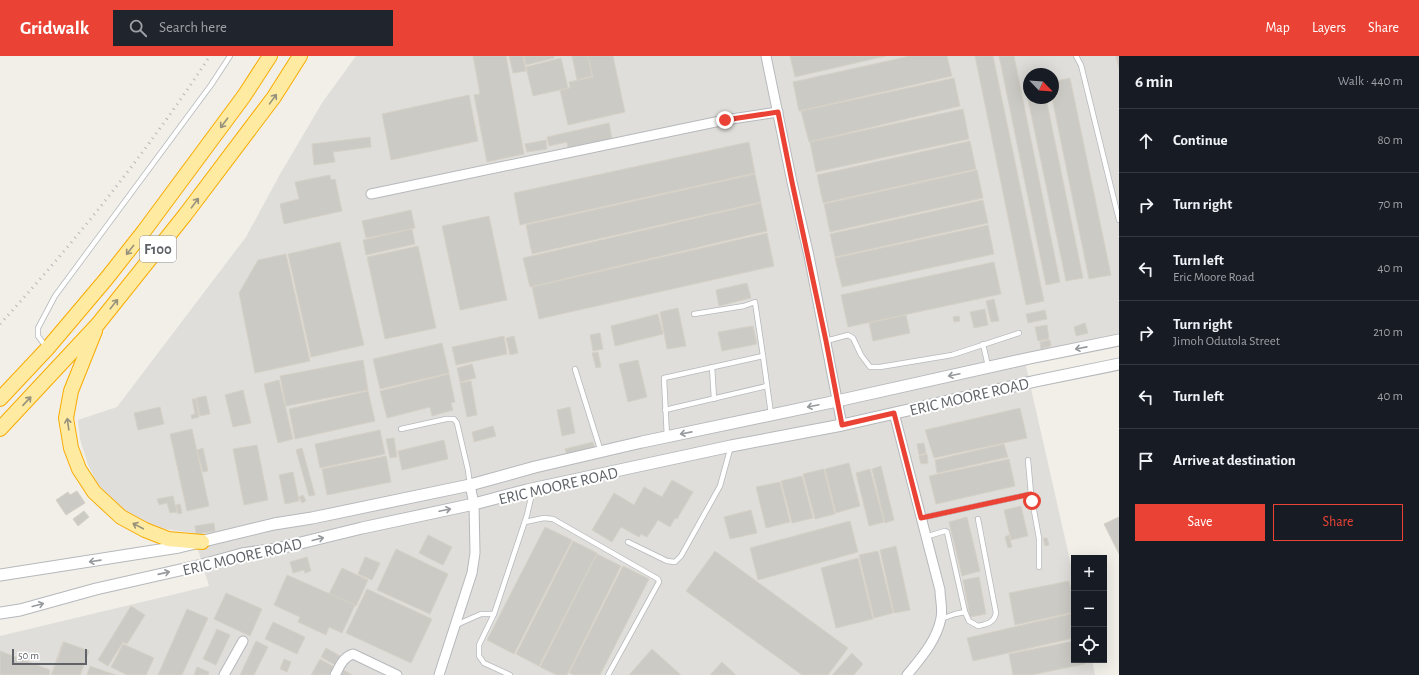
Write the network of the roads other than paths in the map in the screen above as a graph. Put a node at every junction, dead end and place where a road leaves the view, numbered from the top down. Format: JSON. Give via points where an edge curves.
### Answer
{"nodes":[{"id":1,"x":230,"y":56,"type":"edge"},
{"id":2,"x":270,"y":56,"type":"edge"},
{"id":3,"x":300,"y":56,"type":"edge"},
{"id":4,"x":766,"y":56,"type":"edge"},
{"id":5,"x":1076,"y":56,"type":"edge"},
{"id":6,"x":778,"y":112,"type":"junction"},
{"id":7,"x":371,"y":194,"type":"dead end"},
{"id":8,"x":1119,"y":220,"type":"edge"},
{"id":9,"x":694,"y":314,"type":"dead end"},
{"id":10,"x":98,"y":324,"type":"junction"},
{"id":11,"x":1019,"y":333,"type":"dead end"},
{"id":12,"x":1119,"y":340,"type":"edge"},
{"id":13,"x":826,"y":341,"type":"junction"},
{"id":14,"x":983,"y":344,"type":"junction"},
{"id":15,"x":47,"y":348,"type":"junction"},
{"id":16,"x":763,"y":356,"type":"junction"},
{"id":17,"x":1119,"y":364,"type":"edge"},
{"id":18,"x":712,"y":367,"type":"junction"},
{"id":19,"x":988,"y":367,"type":"junction"},
{"id":20,"x":575,"y":369,"type":"dead end"},
{"id":21,"x":767,"y":386,"type":"junction"},
{"id":22,"x":0,"y":399,"type":"edge"},
{"id":23,"x":714,"y":399,"type":"junction"},
{"id":24,"x":837,"y":401,"type":"junction"},
{"id":25,"x":665,"y":410,"type":"junction"},
{"id":26,"x":894,"y":413,"type":"junction"},
{"id":27,"x":772,"y":415,"type":"junction"},
{"id":28,"x":842,"y":425,"type":"junction"},
{"id":29,"x":0,"y":429,"type":"edge"},
{"id":30,"x":402,"y":429,"type":"dead end"},
{"id":31,"x":667,"y":437,"type":"junction"},
{"id":32,"x":731,"y":446,"type":"junction"},
{"id":33,"x":601,"y":452,"type":"junction"},
{"id":34,"x":1028,"y":460,"type":"dead end"},
{"id":35,"x":470,"y":485,"type":"junction"},
{"id":36,"x":533,"y":489,"type":"junction"},
{"id":37,"x":1031,"y":494,"type":"junction"},
{"id":38,"x":474,"y":504,"type":"junction"},
{"id":39,"x":921,"y":518,"type":"junction"},
{"id":40,"x":978,"y":519,"type":"dead end"},
{"id":41,"x":525,"y":522,"type":"junction"},
{"id":42,"x":925,"y":537,"type":"junction"},
{"id":43,"x":202,"y":542,"type":"junction"},
{"id":44,"x":628,"y":542,"type":"dead end"},
{"id":45,"x":1039,"y":567,"type":"dead end"},
{"id":46,"x":0,"y":575,"type":"edge"},
{"id":47,"x":965,"y":612,"type":"junction"},
{"id":48,"x":0,"y":613,"type":"edge"},
{"id":49,"x":494,"y":614,"type":"junction"},
{"id":50,"x":941,"y":618,"type":"junction"},
{"id":51,"x":456,"y":625,"type":"junction"},
{"id":52,"x":243,"y":641,"type":"dead end"},
{"id":53,"x":224,"y":675,"type":"edge"},
{"id":54,"x":335,"y":675,"type":"edge"},
{"id":55,"x":397,"y":675,"type":"edge"},
{"id":56,"x":439,"y":675,"type":"edge"},
{"id":57,"x":510,"y":675,"type":"edge"},
{"id":58,"x":608,"y":675,"type":"edge"},
{"id":59,"x":908,"y":675,"type":"edge"}],
"edges":[{"from":1,"to":15,"type":"lane","via":[[55,296],[38,328],[38,336]]},
{"from":2,"to":15,"type":"highway","number":"F100","one_way":true,"via":[[244,96],[144,231]]},
{"from":10,"to":3,"type":"highway","number":"F100","one_way":true,"via":[[195,202],[274,97]]},
{"from":4,"to":6,"type":"street"},
{"from":5,"to":8,"type":"lane","via":[[1081,65]]},
{"from":6,"to":7,"type":"street","via":[[725,120]]},
{"from":6,"to":13,"type":"street"},
{"from":9,"to":16,"type":"lane","via":[[755,302]]},
{"from":29,"to":10,"type":"highway","number":"F100","one_way":true},
{"from":43,"to":10,"type":"highway","one_way":true,"via":[[168,539],[121,517],[94,492],[79,469],[71,448],[66,418],[71,391]]},
{"from":11,"to":14,"type":"lane"},
{"from":12,"to":19,"type":"street","name":"ERIC MOORE ROAD","one_way":true},
{"from":13,"to":14,"type":"lane","via":[[848,335],[853,338],[870,367],[952,355]]},
{"from":13,"to":24,"type":"street"},
{"from":14,"to":19,"type":"lane"},
{"from":15,"to":22,"type":"highway","number":"F100"},
{"from":16,"to":18,"type":"lane"},
{"from":16,"to":21,"type":"lane"},
{"from":17,"to":26,"type":"street","name":"ERIC MOORE ROAD"},
{"from":18,"to":23,"type":"lane"},
{"from":18,"to":25,"type":"lane","via":[[664,378]]},
{"from":19,"to":24,"type":"street","name":"ERIC MOORE ROAD","one_way":true},
{"from":20,"to":33,"type":"lane"},
{"from":21,"to":23,"type":"lane"},
{"from":21,"to":27,"type":"lane"},
{"from":23,"to":25,"type":"lane"},
{"from":24,"to":27,"type":"street","name":"ERIC MOORE ROAD","one_way":true},
{"from":24,"to":28,"type":"street"},
{"from":25,"to":31,"type":"lane"},
{"from":26,"to":28,"type":"street","name":"ERIC MOORE ROAD"},
{"from":26,"to":39,"type":"street"},
{"from":27,"to":31,"type":"street","name":"ERIC MOORE ROAD","one_way":true},
{"from":28,"to":32,"type":"street","name":"ERIC MOORE ROAD"},
{"from":30,"to":35,"type":"lane","via":[[454,419]]},
{"from":31,"to":33,"type":"street","name":"ERIC MOORE ROAD"},
{"from":32,"to":36,"type":"street","name":"ERIC MOORE ROAD"},
{"from":32,"to":44,"type":"lane","via":[[720,486],[681,556],[675,562],[667,561]]},
{"from":33,"to":35,"type":"street","name":"ERIC MOORE ROAD"},
{"from":34,"to":37,"type":"lane"},
{"from":35,"to":38,"type":"street"},
{"from":35,"to":43,"type":"street","name":"ERIC MOORE ROAD","via":[[274,524]]},
{"from":36,"to":38,"type":"street","name":"ERIC MOORE ROAD"},
{"from":36,"to":41,"type":"lane"},
{"from":37,"to":39,"type":"lane"},
{"from":37,"to":45,"type":"lane","via":[[1039,538]]},
{"from":48,"to":38,"type":"street","name":"ERIC MOORE ROAD","one_way":true,"via":[[242,554],[276,549]]},
{"from":38,"to":51,"type":"street","via":[[476,553]]},
{"from":39,"to":42,"type":"street"},
{"from":40,"to":47,"type":"lane","via":[[996,613],[995,619],[991,622],[978,626],[969,621]]},
{"from":41,"to":49,"type":"lane"},
{"from":41,"to":58,"type":"lane","via":[[544,518],[553,520],[658,579],[659,582]]},
{"from":42,"to":47,"type":"lane","via":[[947,532]]},
{"from":42,"to":50,"type":"street","via":[[940,590]]},
{"from":43,"to":46,"type":"street","name":"ERIC MOORE ROAD","one_way":true,"via":[[123,557]]},
{"from":47,"to":50,"type":"lane"},
{"from":49,"to":51,"type":"lane","via":[[481,614]]},
{"from":49,"to":57,"type":"lane","via":[[479,645],[479,656],[484,663]]},
{"from":50,"to":59,"type":"street","via":[[933,640]]},
{"from":51,"to":56,"type":"street"},
{"from":52,"to":53,"type":"street"},
{"from":54,"to":55,"type":"street","via":[[343,660],[353,654]]}]}
